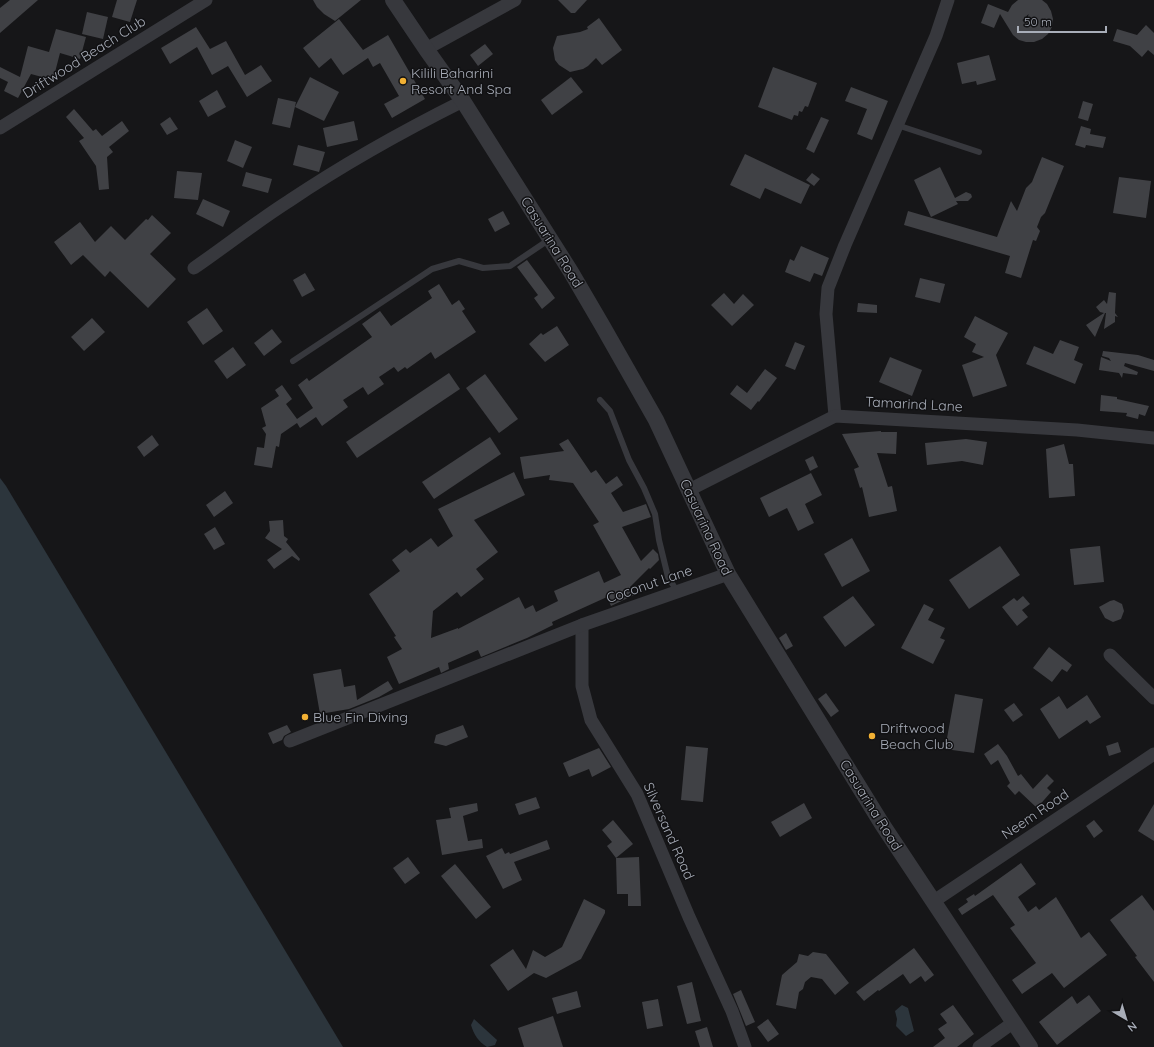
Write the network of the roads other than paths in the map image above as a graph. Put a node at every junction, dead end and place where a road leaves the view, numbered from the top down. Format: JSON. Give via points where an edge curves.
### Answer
{"nodes":[{"id":1,"x":206,"y":0,"type":"edge"},
{"id":2,"x":393,"y":0,"type":"edge"},
{"id":3,"x":515,"y":0,"type":"edge"},
{"id":4,"x":948,"y":0,"type":"edge"},
{"id":5,"x":426,"y":49,"type":"junction"},
{"id":6,"x":462,"y":101,"type":"junction"},
{"id":7,"x":898,"y":126,"type":"junction"},
{"id":8,"x":0,"y":128,"type":"edge"},
{"id":9,"x":979,"y":152,"type":"dead end"},
{"id":10,"x":550,"y":239,"type":"junction"},
{"id":11,"x":194,"y":268,"type":"dead end"},
{"id":12,"x":293,"y":361,"type":"dead end"},
{"id":13,"x":600,"y":400,"type":"dead end"},
{"id":14,"x":835,"y":416,"type":"junction"},
{"id":15,"x":1154,"y":438,"type":"edge"},
{"id":16,"x":689,"y":490,"type":"junction"},
{"id":17,"x":728,"y":574,"type":"junction"},
{"id":18,"x":677,"y":591,"type":"junction"},
{"id":19,"x":582,"y":626,"type":"junction"},
{"id":20,"x":1110,"y":655,"type":"dead end"},
{"id":21,"x":1154,"y":698,"type":"edge"},
{"id":22,"x":290,"y":741,"type":"dead end"},
{"id":23,"x":1154,"y":754,"type":"edge"},
{"id":24,"x":934,"y":901,"type":"junction"},
{"id":25,"x":1014,"y":1022,"type":"junction"},
{"id":26,"x":745,"y":1047,"type":"edge"},
{"id":27,"x":979,"y":1047,"type":"edge"},
{"id":28,"x":1030,"y":1047,"type":"edge"}],
"edges":[{"from":1,"to":8,"type":"street","name":"Driftwood Beach Club"},
{"from":2,"to":5,"type":"street","name":"Casuarina Road"},
{"from":3,"to":5,"type":"street"},
{"from":4,"to":7,"type":"street","via":[[936,36]]},
{"from":5,"to":6,"type":"street","name":"Casuarina Road"},
{"from":6,"to":10,"type":"street","name":"Casuarina Road"},
{"from":6,"to":11,"type":"street","via":[[420,122],[320,181]]},
{"from":7,"to":9,"type":"lane"},
{"from":7,"to":14,"type":"street","via":[[828,288],[826,314]]},
{"from":10,"to":12,"type":"lane","via":[[510,266],[484,268],[459,261],[432,269]]},
{"from":10,"to":16,"type":"street","name":"Casuarina Road","via":[[656,420]]},
{"from":13,"to":18,"type":"lane","via":[[610,411],[629,460],[655,514],[668,577]]},
{"from":14,"to":15,"type":"street","name":"Tamarind Lane","via":[[1077,430]]},
{"from":14,"to":16,"type":"street"},
{"from":16,"to":17,"type":"street","name":"Casuarina Road"},
{"from":17,"to":18,"type":"street","name":"Coconut Lane"},
{"from":17,"to":24,"type":"street","name":"Casuarina Road","via":[[882,824]]},
{"from":18,"to":19,"type":"street","name":"Coconut Lane"},
{"from":19,"to":22,"type":"street","name":"Coconut Lane"},
{"from":19,"to":26,"type":"street","name":"Silversand Road","via":[[582,686],[591,720],[637,794],[732,1011]]},
{"from":20,"to":21,"type":"street"},
{"from":23,"to":24,"type":"street","name":"Neem Road"},
{"from":24,"to":25,"type":"street","name":"Casuarina Road"},
{"from":25,"to":27,"type":"street"},
{"from":25,"to":28,"type":"street","name":"Casuarina Road"}]}
